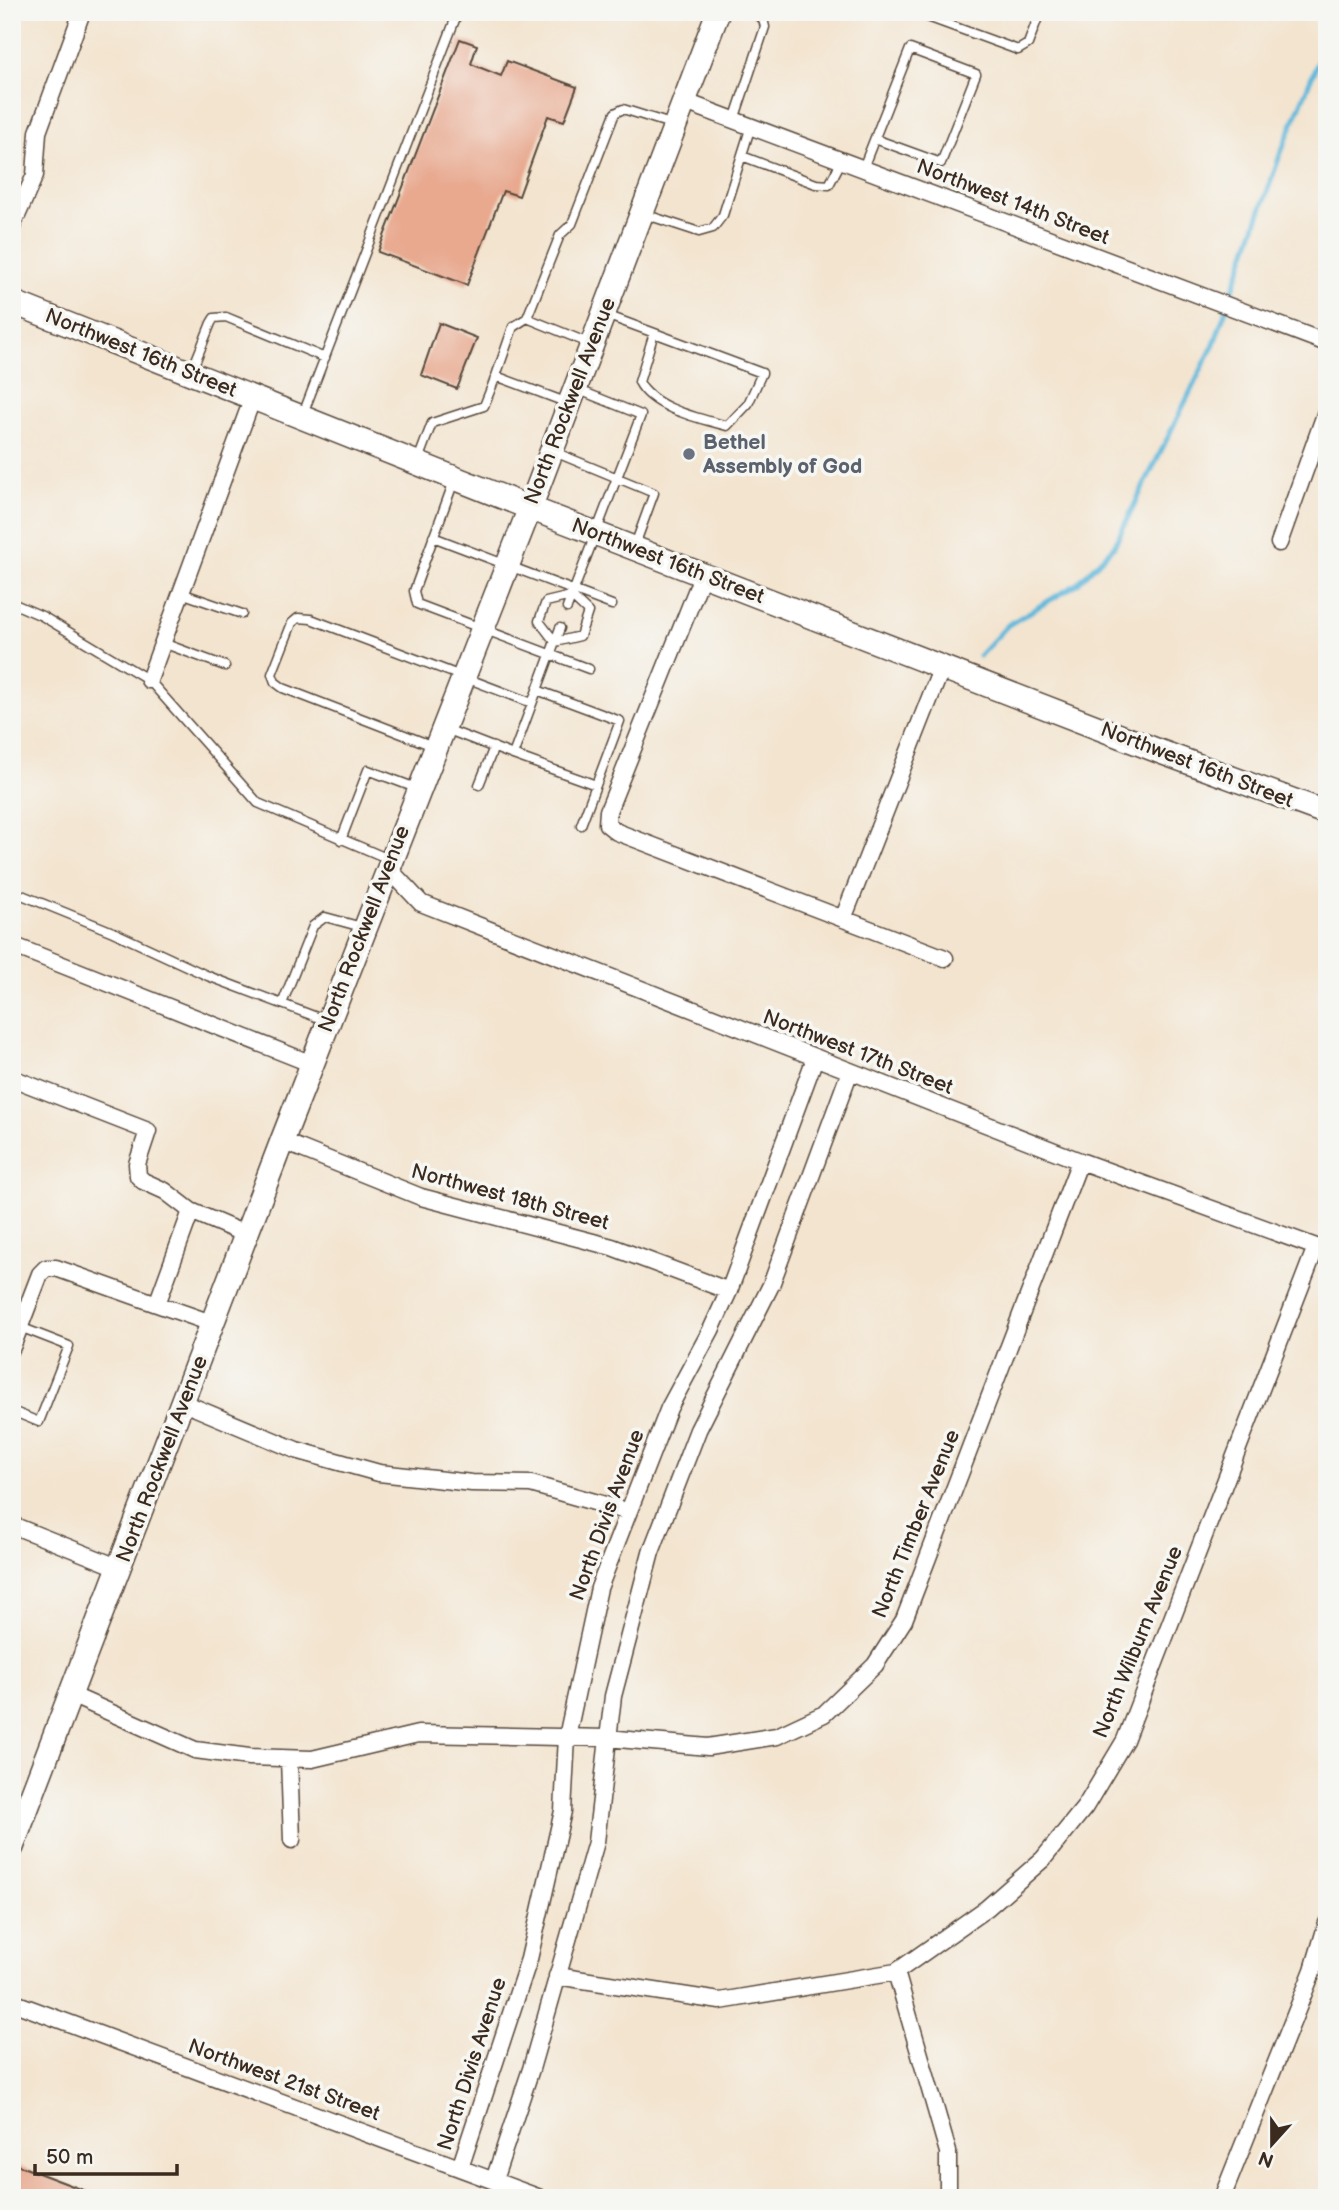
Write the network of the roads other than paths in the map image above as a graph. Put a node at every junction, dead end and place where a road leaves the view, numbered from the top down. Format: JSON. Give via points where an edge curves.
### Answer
{"nodes":[{"id":1,"x":82,"y":12,"type":"edge"},
{"id":2,"x":458,"y":12,"type":"edge"},
{"id":3,"x":718,"y":12,"type":"edge"},
{"id":4,"x":751,"y":12,"type":"edge"},
{"id":5,"x":914,"y":12,"type":"edge"},
{"id":6,"x":1040,"y":12,"type":"edge"},
{"id":7,"x":683,"y":101,"type":"junction"},
{"id":8,"x":734,"y":120,"type":"junction"},
{"id":9,"x":674,"y":125,"type":"junction"},
{"id":10,"x":751,"y":126,"type":"junction"},
{"id":11,"x":875,"y":139,"type":"junction"},
{"id":12,"x":741,"y":156,"type":"junction"},
{"id":13,"x":842,"y":160,"type":"junction"},
{"id":14,"x":863,"y":168,"type":"junction"},
{"id":15,"x":641,"y":213,"type":"junction"},
{"id":16,"x":12,"y":228,"type":"edge"},
{"id":17,"x":17,"y":304,"type":"edge"},
{"id":18,"x":603,"y":314,"type":"junction"},
{"id":19,"x":527,"y":318,"type":"junction"},
{"id":20,"x":12,"y":332,"type":"edge"},
{"id":21,"x":654,"y":333,"type":"junction"},
{"id":22,"x":1327,"y":343,"type":"edge"},
{"id":23,"x":592,"y":344,"type":"junction"},
{"id":24,"x":325,"y":358,"type":"junction"},
{"id":25,"x":191,"y":373,"type":"junction"},
{"id":26,"x":496,"y":376,"type":"junction"},
{"id":27,"x":572,"y":396,"type":"junction"},
{"id":28,"x":253,"y":397,"type":"junction"},
{"id":29,"x":1327,"y":409,"type":"edge"},
{"id":30,"x":302,"y":417,"type":"junction"},
{"id":31,"x":551,"y":451,"type":"junction"},
{"id":32,"x":416,"y":462,"type":"junction"},
{"id":33,"x":617,"y":477,"type":"junction"},
{"id":34,"x":455,"y":478,"type":"junction"},
{"id":35,"x":530,"y":508,"type":"junction"},
{"id":36,"x":596,"y":533,"type":"junction"},
{"id":37,"x":433,"y":537,"type":"junction"},
{"id":38,"x":1279,"y":544,"type":"dead end"},
{"id":39,"x":634,"y":548,"type":"junction"},
{"id":40,"x":508,"y":565,"type":"junction"},
{"id":41,"x":703,"y":574,"type":"junction"},
{"id":42,"x":181,"y":593,"type":"junction"},
{"id":43,"x":572,"y":593,"type":"junction"},
{"id":44,"x":12,"y":603,"type":"edge"},
{"id":45,"x":612,"y":605,"type":"dead end"},
{"id":46,"x":567,"y":608,"type":"dead end"},
{"id":47,"x":242,"y":614,"type":"dead end"},
{"id":48,"x":560,"y":628,"type":"dead end"},
{"id":49,"x":482,"y":630,"type":"junction"},
{"id":50,"x":555,"y":642,"type":"junction"},
{"id":51,"x":163,"y":643,"type":"junction"},
{"id":52,"x":550,"y":655,"type":"junction"},
{"id":53,"x":225,"y":666,"type":"dead end"},
{"id":54,"x":942,"y":667,"type":"junction"},
{"id":55,"x":589,"y":669,"type":"dead end"},
{"id":56,"x":463,"y":677,"type":"junction"},
{"id":57,"x":149,"y":680,"type":"junction"},
{"id":58,"x":537,"y":690,"type":"junction"},
{"id":59,"x":532,"y":703,"type":"junction"},
{"id":60,"x":439,"y":737,"type":"junction"},
{"id":61,"x":494,"y":747,"type":"junction"},
{"id":62,"x":513,"y":755,"type":"junction"},
{"id":63,"x":479,"y":785,"type":"dead end"},
{"id":64,"x":596,"y":785,"type":"junction"},
{"id":65,"x":419,"y":789,"type":"junction"},
{"id":66,"x":1327,"y":813,"type":"edge"},
{"id":67,"x":581,"y":825,"type":"dead end"},
{"id":68,"x":341,"y":840,"type":"junction"},
{"id":69,"x":389,"y":864,"type":"junction"},
{"id":70,"x":12,"y":891,"type":"edge"},
{"id":71,"x":844,"y":919,"type":"junction"},
{"id":72,"x":365,"y":928,"type":"junction"},
{"id":73,"x":12,"y":945,"type":"edge"},
{"id":74,"x":945,"y":958,"type":"dead end"},
{"id":75,"x":282,"y":1004,"type":"junction"},
{"id":76,"x":328,"y":1021,"type":"junction"},
{"id":77,"x":815,"y":1058,"type":"junction"},
{"id":78,"x":312,"y":1064,"type":"junction"},
{"id":79,"x":850,"y":1072,"type":"junction"},
{"id":80,"x":12,"y":1078,"type":"edge"},
{"id":81,"x":282,"y":1141,"type":"junction"},
{"id":82,"x":1080,"y":1161,"type":"junction"},
{"id":83,"x":191,"y":1211,"type":"junction"},
{"id":84,"x":247,"y":1235,"type":"junction"},
{"id":85,"x":1322,"y":1249,"type":"edge"},
{"id":86,"x":729,"y":1290,"type":"junction"},
{"id":87,"x":157,"y":1304,"type":"junction"},
{"id":88,"x":214,"y":1324,"type":"junction"},
{"id":89,"x":20,"y":1327,"type":"junction"},
{"id":90,"x":12,"y":1347,"type":"edge"},
{"id":91,"x":184,"y":1403,"type":"junction"},
{"id":92,"x":12,"y":1411,"type":"edge"},
{"id":93,"x":626,"y":1511,"type":"junction"},
{"id":94,"x":12,"y":1525,"type":"edge"},
{"id":95,"x":120,"y":1568,"type":"junction"},
{"id":96,"x":71,"y":1695,"type":"junction"},
{"id":97,"x":567,"y":1737,"type":"junction"},
{"id":98,"x":607,"y":1738,"type":"junction"},
{"id":99,"x":289,"y":1759,"type":"junction"},
{"id":100,"x":292,"y":1840,"type":"dead end"},
{"id":101,"x":12,"y":1847,"type":"edge"},
{"id":102,"x":1327,"y":1923,"type":"edge"},
{"id":103,"x":896,"y":1972,"type":"junction"},
{"id":104,"x":557,"y":1976,"type":"junction"},
{"id":105,"x":12,"y":2002,"type":"edge"},
{"id":106,"x":460,"y":2168,"type":"junction"},
{"id":107,"x":494,"y":2180,"type":"junction"},
{"id":108,"x":540,"y":2198,"type":"edge"},
{"id":109,"x":948,"y":2198,"type":"edge"},
{"id":110,"x":1222,"y":2198,"type":"edge"}],
"edges":[{"from":1,"to":16,"type":"street","via":[[38,132],[35,175]]},
{"from":2,"to":24,"type":"lane"},
{"from":3,"to":7,"type":"main road","name":"North Rockwell Avenue"},
{"from":4,"to":8,"type":"lane","via":[[763,19],[765,27]]},
{"from":5,"to":6,"type":"lane","via":[[1018,50],[1028,44]]},
{"from":7,"to":8,"type":"street","name":"Northwest 14th Street"},
{"from":7,"to":9,"type":"main road","name":"North Rockwell Avenue"},
{"from":8,"to":10,"type":"street","name":"Northwest 14th Street"},
{"from":9,"to":15,"type":"main road","name":"North Rockwell Avenue"},
{"from":9,"to":19,"type":"lane","via":[[637,111],[615,113],[572,224],[560,235]]},
{"from":10,"to":12,"type":"lane"},
{"from":10,"to":13,"type":"street","name":"Northwest 14th Street"},
{"from":11,"to":11,"type":"lane","via":[[910,49],[976,74],[941,163]]},
{"from":11,"to":14,"type":"lane"},
{"from":12,"to":13,"type":"lane","via":[[830,186]]},
{"from":12,"to":15,"type":"lane","via":[[723,215],[713,228],[699,232]]},
{"from":13,"to":14,"type":"street","name":"Northwest 14th Street"},
{"from":14,"to":22,"type":"street","name":"Northwest 14th Street"},
{"from":15,"to":18,"type":"main road","name":"North Rockwell Avenue"},
{"from":17,"to":20,"type":"lane"},
{"from":17,"to":25,"type":"main road","name":"Northwest 16th Street"},
{"from":18,"to":21,"type":"lane"},
{"from":18,"to":23,"type":"main road","name":"North Rockwell Avenue"},
{"from":19,"to":23,"type":"lane"},
{"from":19,"to":26,"type":"lane","via":[[513,327]]},
{"from":21,"to":21,"type":"lane","via":[[762,373],[748,404],[727,426],[646,394],[639,382]]},
{"from":23,"to":27,"type":"main road","name":"North Rockwell Avenue"},
{"from":24,"to":25,"type":"lane","via":[[219,317],[211,323]]},
{"from":24,"to":30,"type":"lane"},
{"from":25,"to":28,"type":"main road","name":"Northwest 16th Street"},
{"from":26,"to":27,"type":"lane"},
{"from":26,"to":32,"type":"lane","via":[[484,406],[432,423]]},
{"from":27,"to":31,"type":"main road","name":"North Rockwell Avenue"},
{"from":27,"to":33,"type":"lane","via":[[641,415]]},
{"from":28,"to":30,"type":"main road","name":"Northwest 16th Street"},
{"from":28,"to":42,"type":"street"},
{"from":29,"to":38,"type":"street"},
{"from":30,"to":32,"type":"main road","name":"Northwest 16th Street"},
{"from":31,"to":33,"type":"lane"},
{"from":31,"to":35,"type":"main road","name":"North Rockwell Avenue"},
{"from":32,"to":34,"type":"main road","name":"Northwest 16th Street"},
{"from":33,"to":36,"type":"lane"},
{"from":33,"to":39,"type":"lane","via":[[654,493]]},
{"from":34,"to":35,"type":"main road","name":"Northwest 16th Street"},
{"from":34,"to":37,"type":"lane"},
{"from":35,"to":36,"type":"main road","name":"Northwest 16th Street"},
{"from":35,"to":40,"type":"main road","name":"North Rockwell Avenue"},
{"from":36,"to":39,"type":"main road","name":"Northwest 16th Street"},
{"from":36,"to":43,"type":"lane"},
{"from":37,"to":40,"type":"lane"},
{"from":37,"to":49,"type":"lane","via":[[414,599],[424,608]]},
{"from":39,"to":41,"type":"main road","name":"Northwest 16th Street"},
{"from":40,"to":43,"type":"lane"},
{"from":40,"to":49,"type":"main road","name":"North Rockwell Avenue"},
{"from":41,"to":54,"type":"main road","name":"Northwest 16th Street"},
{"from":41,"to":71,"type":"street","via":[[608,811],[607,824],[617,832]]},
{"from":42,"to":47,"type":"lane"},
{"from":42,"to":51,"type":"street"},
{"from":43,"to":45,"type":"lane"},
{"from":43,"to":46,"type":"lane"},
{"from":43,"to":50,"type":"lane","via":[[546,602],[539,621]]},
{"from":43,"to":50,"type":"lane","via":[[588,612],[580,636]]},
{"from":44,"to":57,"type":"lane"},
{"from":48,"to":50,"type":"lane"},
{"from":49,"to":52,"type":"lane"},
{"from":49,"to":56,"type":"main road","name":"North Rockwell Avenue"},
{"from":50,"to":52,"type":"lane"},
{"from":51,"to":53,"type":"lane"},
{"from":51,"to":57,"type":"street"},
{"from":52,"to":55,"type":"lane"},
{"from":52,"to":58,"type":"lane"},
{"from":54,"to":66,"type":"main road","name":"Northwest 16th Street"},
{"from":54,"to":71,"type":"street"},
{"from":56,"to":59,"type":"lane"},
{"from":56,"to":60,"type":"main road","name":"North Rockwell Avenue"},
{"from":56,"to":60,"type":"lane","via":[[311,619],[298,618],[292,623],[272,674],[275,682]]},
{"from":57,"to":68,"type":"lane","via":[[258,803]]},
{"from":58,"to":59,"type":"lane"},
{"from":58,"to":64,"type":"lane","via":[[620,721]]},
{"from":59,"to":62,"type":"lane"},
{"from":60,"to":61,"type":"lane"},
{"from":60,"to":65,"type":"main road","name":"North Rockwell Avenue"},
{"from":61,"to":62,"type":"lane"},
{"from":61,"to":63,"type":"lane"},
{"from":62,"to":64,"type":"lane"},
{"from":64,"to":67,"type":"lane"},
{"from":65,"to":68,"type":"lane","via":[[368,770]]},
{"from":65,"to":69,"type":"main road","name":"North Rockwell Avenue"},
{"from":68,"to":69,"type":"lane"},
{"from":69,"to":72,"type":"main road","name":"North Rockwell Avenue"},
{"from":69,"to":77,"type":"street","name":"Northwest 17th Street","via":[[421,903]]},
{"from":70,"to":75,"type":"lane"},
{"from":71,"to":74,"type":"street"},
{"from":72,"to":75,"type":"lane","via":[[325,917],[313,926]]},
{"from":72,"to":76,"type":"main road","name":"North Rockwell Avenue"},
{"from":73,"to":78,"type":"street"},
{"from":75,"to":76,"type":"lane"},
{"from":76,"to":78,"type":"main road","name":"North Rockwell Avenue"},
{"from":77,"to":79,"type":"street","name":"Northwest 17th Street"},
{"from":77,"to":86,"type":"street","name":"North Divis Avenue"},
{"from":78,"to":81,"type":"main road","name":"North Rockwell Avenue"},
{"from":79,"to":82,"type":"street","name":"Northwest 17th Street"},
{"from":79,"to":98,"type":"street","via":[[771,1285],[698,1430],[651,1552],[613,1696]]},
{"from":80,"to":83,"type":"street","via":[[148,1131],[137,1164],[138,1176]]},
{"from":81,"to":84,"type":"main road","name":"North Rockwell Avenue"},
{"from":81,"to":86,"type":"street","name":"Northwest 18th Street","via":[[421,1197],[612,1247]]},
{"from":82,"to":85,"type":"street","name":"Northwest 17th Street"},
{"from":82,"to":98,"type":"street","name":"North Timber Avenue","via":[[904,1620],[875,1665],[824,1714],[777,1736],[708,1747]]},
{"from":83,"to":84,"type":"street"},
{"from":83,"to":87,"type":"street"},
{"from":84,"to":88,"type":"main road","name":"North Rockwell Avenue"},
{"from":85,"to":103,"type":"street","name":"North Wilburn Avenue","via":[[1125,1740],[1085,1807],[1043,1859],[987,1908]]},
{"from":86,"to":93,"type":"street","name":"North Divis Avenue","via":[[669,1408]]},
{"from":87,"to":88,"type":"street"},
{"from":87,"to":89,"type":"street","via":[[46,1268]]},
{"from":88,"to":91,"type":"main road","name":"North Rockwell Avenue"},
{"from":89,"to":90,"type":"street"},
{"from":89,"to":92,"type":"lane","via":[[69,1346],[39,1422]]},
{"from":91,"to":93,"type":"street","via":[[296,1450],[379,1473],[531,1484]]},
{"from":91,"to":95,"type":"main road","name":"North Rockwell Avenue"},
{"from":93,"to":97,"type":"street","name":"North Divis Avenue","via":[[599,1588]]},
{"from":94,"to":95,"type":"street"},
{"from":95,"to":96,"type":"main road","name":"North Rockwell Avenue"},
{"from":96,"to":99,"type":"street","name":"North Timber Avenue","via":[[195,1750]]},
{"from":96,"to":101,"type":"main road","name":"North Rockwell Avenue"},
{"from":97,"to":98,"type":"street","name":"North Timber Avenue"},
{"from":97,"to":99,"type":"street","name":"North Timber Avenue","via":[[418,1734],[312,1759]]},
{"from":97,"to":106,"type":"street","name":"North Divis Avenue","via":[[563,1811],[529,1959]]},
{"from":98,"to":104,"type":"street","via":[[596,1842]]},
{"from":99,"to":100,"type":"street"},
{"from":102,"to":110,"type":"street","via":[[1313,1970]]},
{"from":103,"to":104,"type":"street","name":"North Wilburn Avenue","via":[[720,2001]]},
{"from":103,"to":109,"type":"street","via":[[948,2152]]},
{"from":104,"to":107,"type":"street"},
{"from":105,"to":106,"type":"street","name":"Northwest 21st Street"},
{"from":106,"to":107,"type":"street","name":"Northwest 21st Street"},
{"from":107,"to":108,"type":"street","name":"Northwest 21st Street"}]}
